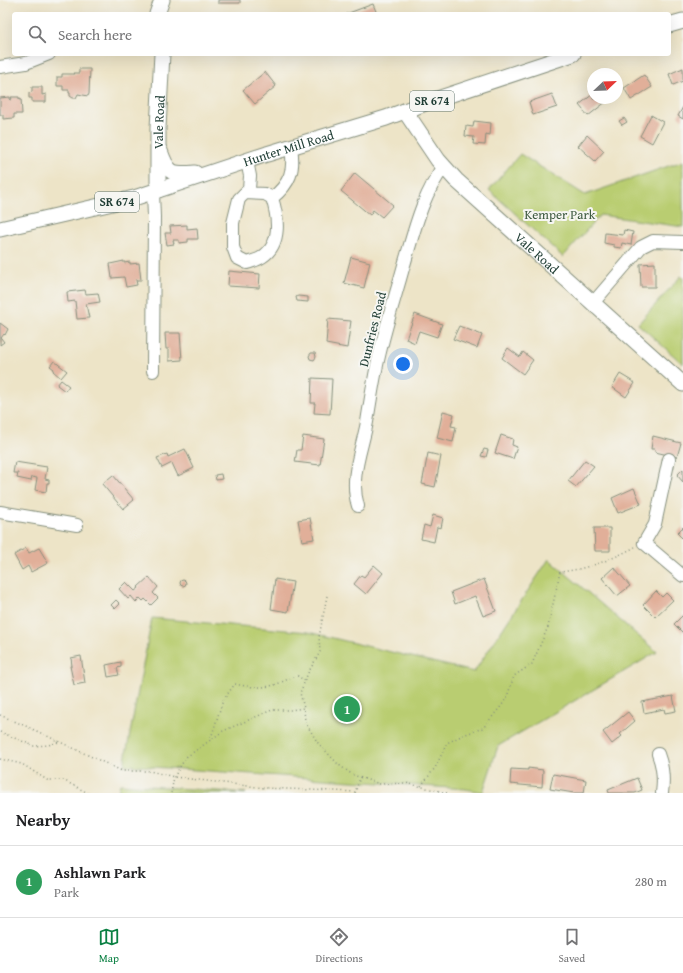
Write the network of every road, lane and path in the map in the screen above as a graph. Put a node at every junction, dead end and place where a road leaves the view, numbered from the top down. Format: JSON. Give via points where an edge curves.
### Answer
{"nodes":[{"id":1,"x":164,"y":0,"type":"edge"},
{"id":2,"x":158,"y":12,"type":"edge"},
{"id":3,"x":164,"y":12,"type":"edge"},
{"id":4,"x":683,"y":21,"type":"edge"},
{"id":5,"x":671,"y":24,"type":"edge"},
{"id":6,"x":44,"y":56,"type":"edge"},
{"id":7,"x":162,"y":56,"type":"edge"},
{"id":8,"x":567,"y":56,"type":"edge"},
{"id":9,"x":0,"y":67,"type":"edge"},
{"id":10,"x":405,"y":110,"type":"junction"},
{"id":11,"x":158,"y":145,"type":"junction"},
{"id":12,"x":291,"y":148,"type":"junction"},
{"id":13,"x":247,"y":161,"type":"junction"},
{"id":14,"x":444,"y":167,"type":"junction"},
{"id":15,"x":214,"y":172,"type":"junction"},
{"id":16,"x":156,"y":191,"type":"junction"},
{"id":17,"x":246,"y":192,"type":"junction"},
{"id":18,"x":272,"y":198,"type":"junction"},
{"id":19,"x":0,"y":229,"type":"edge"},
{"id":20,"x":683,"y":242,"type":"edge"},
{"id":21,"x":593,"y":302,"type":"junction"},
{"id":22,"x":153,"y":371,"type":"dead end"},
{"id":23,"x":683,"y":384,"type":"edge"},
{"id":24,"x":670,"y":459,"type":"dead end"},
{"id":25,"x":358,"y":506,"type":"dead end"},
{"id":26,"x":0,"y":512,"type":"edge"},
{"id":27,"x":77,"y":525,"type":"dead end"},
{"id":28,"x":644,"y":543,"type":"junction"},
{"id":29,"x":683,"y":576,"type":"edge"},
{"id":30,"x":327,"y":596,"type":"dead end"},
{"id":31,"x":304,"y":681,"type":"junction"},
{"id":32,"x":304,"y":708,"type":"junction"},
{"id":33,"x":0,"y":716,"type":"edge"},
{"id":34,"x":0,"y":732,"type":"edge"},
{"id":35,"x":211,"y":739,"type":"junction"},
{"id":36,"x":59,"y":742,"type":"junction"},
{"id":37,"x":658,"y":754,"type":"dead end"},
{"id":38,"x":0,"y":760,"type":"edge"},
{"id":39,"x":174,"y":777,"type":"junction"},
{"id":40,"x":360,"y":777,"type":"junction"},
{"id":41,"x":421,"y":786,"type":"junction"},
{"id":42,"x":356,"y":792,"type":"edge"},
{"id":43,"x":88,"y":793,"type":"edge"},
{"id":44,"x":171,"y":793,"type":"edge"},
{"id":45,"x":447,"y":793,"type":"edge"},
{"id":46,"x":662,"y":793,"type":"edge"}],
"edges":[{"from":1,"to":2,"type":"main road"},
{"from":1,"to":3,"type":"main road"},
{"from":4,"to":5,"type":"main road"},
{"from":6,"to":9,"type":"street","via":[[26,63]]},
{"from":7,"to":11,"type":"main road","name":"Vale Road"},
{"from":8,"to":10,"type":"main road","name":"Hunter Mill Road","number":"SR 674"},
{"from":10,"to":12,"type":"main road","name":"Hunter Mill Road","number":"SR 674"},
{"from":10,"to":14,"type":"main road","name":"Vale Road"},
{"from":11,"to":15,"type":"main road","via":[[166,165],[174,173]]},
{"from":11,"to":16,"type":"main road","name":"Vale Road"},
{"from":12,"to":13,"type":"main road","name":"Hunter Mill Road","number":"SR 674"},
{"from":12,"to":18,"type":"street","via":[[293,161],[289,180]]},
{"from":13,"to":15,"type":"main road","name":"Hunter Mill Road","number":"SR 674"},
{"from":13,"to":17,"type":"street","via":[[250,176]]},
{"from":14,"to":21,"type":"main road","name":"Vale Road","via":[[475,198]]},
{"from":14,"to":25,"type":"street","name":"Dunfries Road","via":[[435,178],[420,214],[377,365],[355,474],[354,486]]},
{"from":15,"to":16,"type":"main road","name":"Hunter Mill Road","number":"SR 674"},
{"from":16,"to":19,"type":"main road","name":"Hunter Mill Road","number":"SR 674"},
{"from":16,"to":22,"type":"street"},
{"from":17,"to":18,"type":"street","via":[[265,194]]},
{"from":17,"to":18,"type":"street","via":[[239,199],[232,223],[233,247],[237,258],[247,262],[262,257],[273,246],[278,224]]},
{"from":20,"to":21,"type":"street","via":[[653,241],[641,247]]},
{"from":21,"to":23,"type":"main road","name":"Vale Road"},
{"from":24,"to":28,"type":"street","via":[[655,524]]},
{"from":26,"to":27,"type":"street"},
{"from":28,"to":29,"type":"street"},
{"from":28,"to":41,"type":"path","via":[[613,559],[580,570],[560,572],[548,627],[532,664],[514,676],[507,697],[483,728],[447,744]]},
{"from":30,"to":31,"type":"path","via":[[319,637],[320,652]]},
{"from":31,"to":32,"type":"path","via":[[300,693]]},
{"from":31,"to":35,"type":"path","via":[[298,676],[265,687],[235,684],[223,700]]},
{"from":32,"to":35,"type":"path","via":[[272,710],[223,731]]},
{"from":32,"to":40,"type":"path","via":[[305,722],[318,743],[339,764]]},
{"from":33,"to":36,"type":"path"},
{"from":34,"to":36,"type":"path","via":[[34,746]]},
{"from":35,"to":39,"type":"path","via":[[186,757]]},
{"from":36,"to":39,"type":"path","via":[[122,771],[150,771]]},
{"from":37,"to":46,"type":"street","via":[[663,771]]},
{"from":38,"to":43,"type":"path","via":[[22,764],[47,780],[63,780]]},
{"from":39,"to":42,"type":"path","via":[[265,788]]},
{"from":39,"to":44,"type":"path"},
{"from":40,"to":41,"type":"path","via":[[380,784],[406,783]]},
{"from":40,"to":42,"type":"path"},
{"from":41,"to":45,"type":"path"}]}
